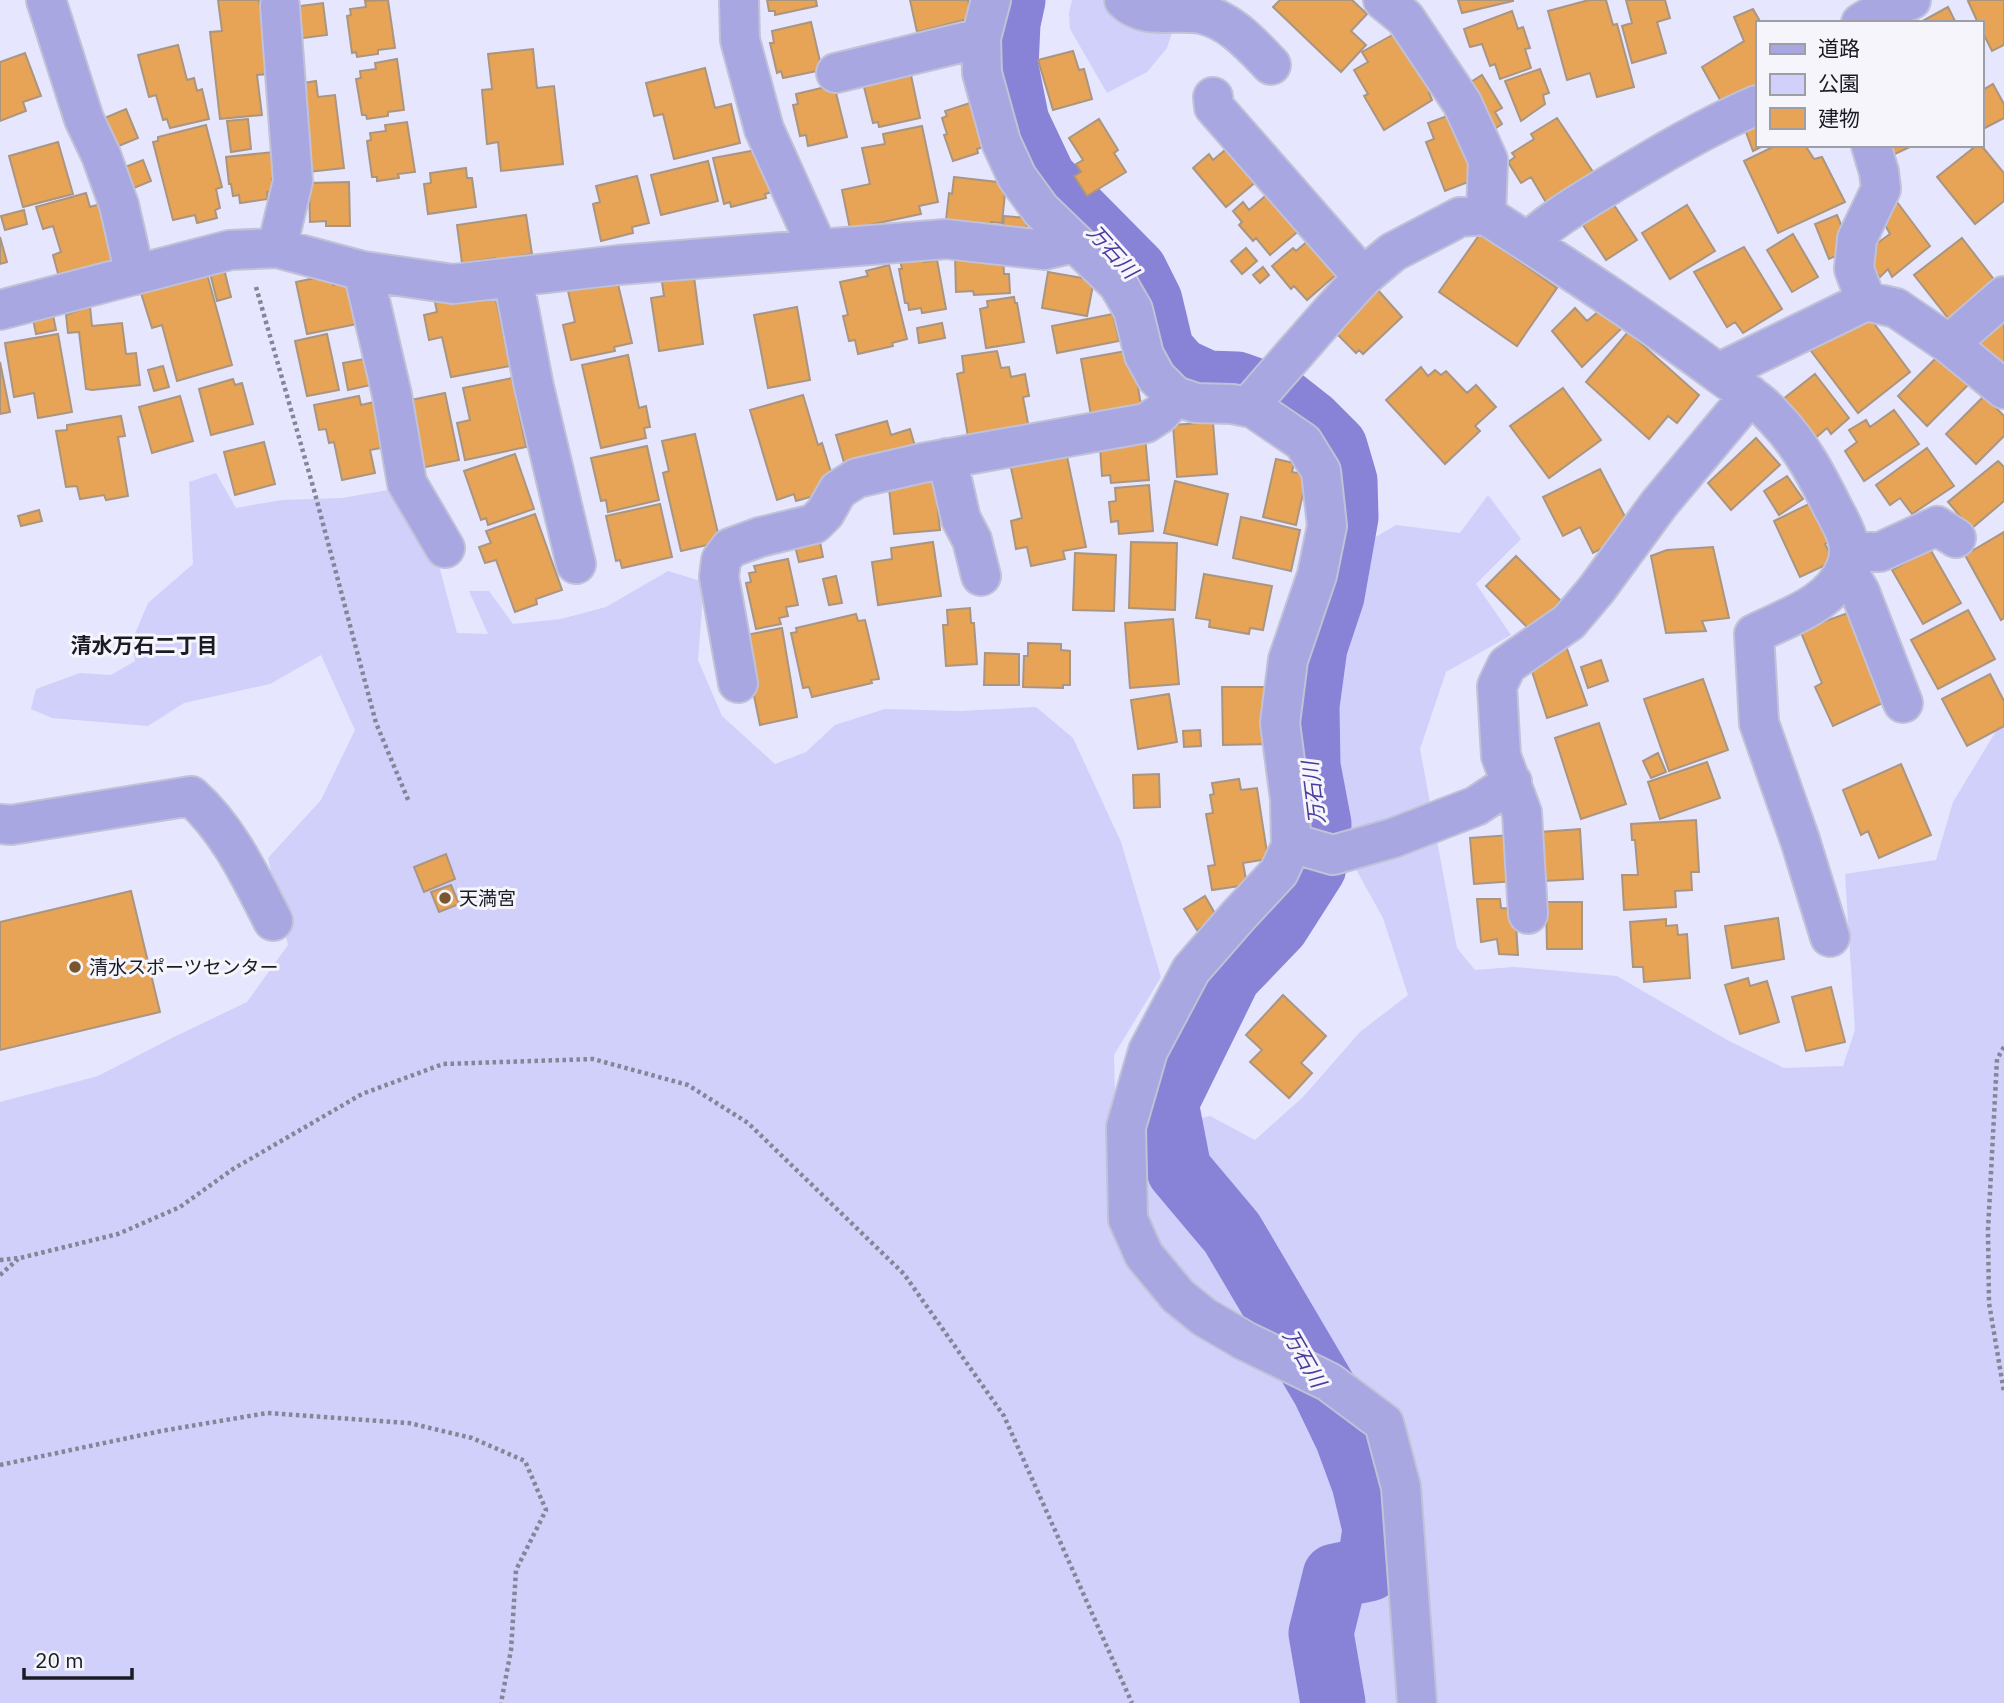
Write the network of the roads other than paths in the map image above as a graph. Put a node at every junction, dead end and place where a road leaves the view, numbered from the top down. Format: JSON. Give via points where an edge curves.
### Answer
{"nodes":[{"id":1,"x":46,"y":0,"type":"edge"},
{"id":2,"x":738,"y":0,"type":"edge"},
{"id":3,"x":991,"y":0,"type":"edge"},
{"id":4,"x":1124,"y":0,"type":"edge"},
{"id":5,"x":1383,"y":0,"type":"edge"},
{"id":6,"x":1846,"y":0,"type":"edge"},
{"id":7,"x":1911,"y":0,"type":"edge"},
{"id":8,"x":281,"y":6,"type":"dead end"},
{"id":9,"x":1853,"y":21,"type":"edge"},
{"id":10,"x":1864,"y":21,"type":"edge"},
{"id":11,"x":981,"y":38,"type":"junction"},
{"id":12,"x":1271,"y":65,"type":"dead end"},
{"id":13,"x":836,"y":73,"type":"dead end"},
{"id":14,"x":1213,"y":97,"type":"dead end"},
{"id":15,"x":1756,"y":105,"type":"edge"},
{"id":16,"x":1872,"y":147,"type":"edge"},
{"id":17,"x":1486,"y":215,"type":"junction"},
{"id":18,"x":1528,"y":242,"type":"junction"},
{"id":19,"x":1074,"y":243,"type":"junction"},
{"id":20,"x":262,"y":249,"type":"junction"},
{"id":21,"x":818,"y":249,"type":"junction"},
{"id":22,"x":362,"y":271,"type":"junction"},
{"id":23,"x":135,"y":275,"type":"junction"},
{"id":24,"x":1363,"y":277,"type":"junction"},
{"id":25,"x":513,"y":278,"type":"junction"},
{"id":26,"x":2004,"y":296,"type":"edge"},
{"id":27,"x":1866,"y":301,"type":"junction"},
{"id":28,"x":0,"y":310,"type":"edge"},
{"id":29,"x":1949,"y":344,"type":"junction"},
{"id":30,"x":1718,"y":373,"type":"junction"},
{"id":31,"x":2004,"y":389,"type":"edge"},
{"id":32,"x":1261,"y":394,"type":"junction"},
{"id":33,"x":1750,"y":395,"type":"junction"},
{"id":34,"x":1175,"y":396,"type":"junction"},
{"id":35,"x":947,"y":458,"type":"junction"},
{"id":36,"x":1956,"y":538,"type":"dead end"},
{"id":37,"x":445,"y":548,"type":"dead end"},
{"id":38,"x":1848,"y":560,"type":"junction"},
{"id":39,"x":576,"y":564,"type":"dead end"},
{"id":40,"x":981,"y":576,"type":"dead end"},
{"id":41,"x":738,"y":683,"type":"dead end"},
{"id":42,"x":1903,"y":704,"type":"dead end"},
{"id":43,"x":1512,"y":782,"type":"junction"},
{"id":44,"x":0,"y":824,"type":"edge"},
{"id":45,"x":1309,"y":849,"type":"junction"},
{"id":46,"x":1528,"y":914,"type":"dead end"},
{"id":47,"x":273,"y":921,"type":"dead end"},
{"id":48,"x":1830,"y":937,"type":"dead end"},
{"id":49,"x":1417,"y":1703,"type":"edge"}],
"edges":[{"from":1,"to":23,"type":"street","via":[[84,119],[119,205]]},
{"from":2,"to":21,"type":"street","via":[[740,40],[764,129]]},
{"from":3,"to":11,"type":"street"},
{"from":4,"to":12,"type":"street","via":[[1133,9],[1201,14],[1219,20],[1250,42]]},
{"from":5,"to":17,"type":"street","via":[[1405,18],[1462,103],[1488,160]]},
{"from":6,"to":9,"type":"street"},
{"from":7,"to":10,"type":"street"},
{"from":8,"to":20,"type":"street","via":[[293,181]]},
{"from":11,"to":13,"type":"street"},
{"from":11,"to":19,"type":"street","via":[[982,73],[1000,142],[1017,177],[1041,210]]},
{"from":14,"to":24,"type":"street","via":[[1214,107]]},
{"from":15,"to":18,"type":"street","via":[[1649,161],[1548,223]]},
{"from":16,"to":27,"type":"street","via":[[1881,189],[1857,239],[1854,269]]},
{"from":17,"to":18,"type":"street"},
{"from":17,"to":24,"type":"street","via":[[1449,222],[1392,252]]},
{"from":18,"to":30,"type":"street"},
{"from":19,"to":21,"type":"street","via":[[1044,250],[946,239]]},
{"from":19,"to":34,"type":"street","via":[[1118,284],[1133,310],[1144,355],[1156,377]]},
{"from":20,"to":22,"type":"street"},
{"from":20,"to":23,"type":"street","via":[[230,250]]},
{"from":21,"to":25,"type":"street"},
{"from":22,"to":25,"type":"street","via":[[453,284]]},
{"from":22,"to":37,"type":"street","via":[[392,395],[407,483]]},
{"from":23,"to":28,"type":"street"},
{"from":24,"to":32,"type":"street"},
{"from":25,"to":39,"type":"street"},
{"from":26,"to":29,"type":"street"},
{"from":27,"to":29,"type":"street","via":[[1896,309]]},
{"from":27,"to":30,"type":"street"},
{"from":29,"to":31,"type":"street"},
{"from":30,"to":33,"type":"street"},
{"from":32,"to":34,"type":"street","via":[[1232,404],[1196,403]]},
{"from":32,"to":45,"type":"street","via":[[1303,442],[1321,471],[1327,526],[1317,575],[1288,660],[1280,723],[1290,799]]},
{"from":33,"to":38,"type":"street","via":[[1776,418],[1809,460],[1847,537]]},
{"from":33,"to":43,"type":"street","via":[[1659,503],[1569,622],[1507,665],[1497,687],[1501,756]]},
{"from":34,"to":35,"type":"street","via":[[1146,423]]},
{"from":35,"to":40,"type":"street"},
{"from":35,"to":41,"type":"street","via":[[857,478],[838,490],[814,524],[730,548],[721,560],[719,577]]},
{"from":36,"to":38,"type":"street","via":[[1937,526],[1880,552]]},
{"from":38,"to":42,"type":"street"},
{"from":38,"to":48,"type":"street","via":[[1834,588],[1816,604],[1754,634],[1759,723]]},
{"from":43,"to":45,"type":"street","via":[[1476,806],[1392,838]]},
{"from":43,"to":46,"type":"street","via":[[1522,813]]},
{"from":44,"to":47,"type":"street","via":[[191,796],[210,813],[241,859]]},
{"from":45,"to":49,"type":"street","via":[[1279,872],[1191,970],[1148,1051],[1126,1127],[1128,1219],[1144,1255],[1186,1303],[1245,1340],[1329,1382],[1384,1423],[1401,1487]]}]}
